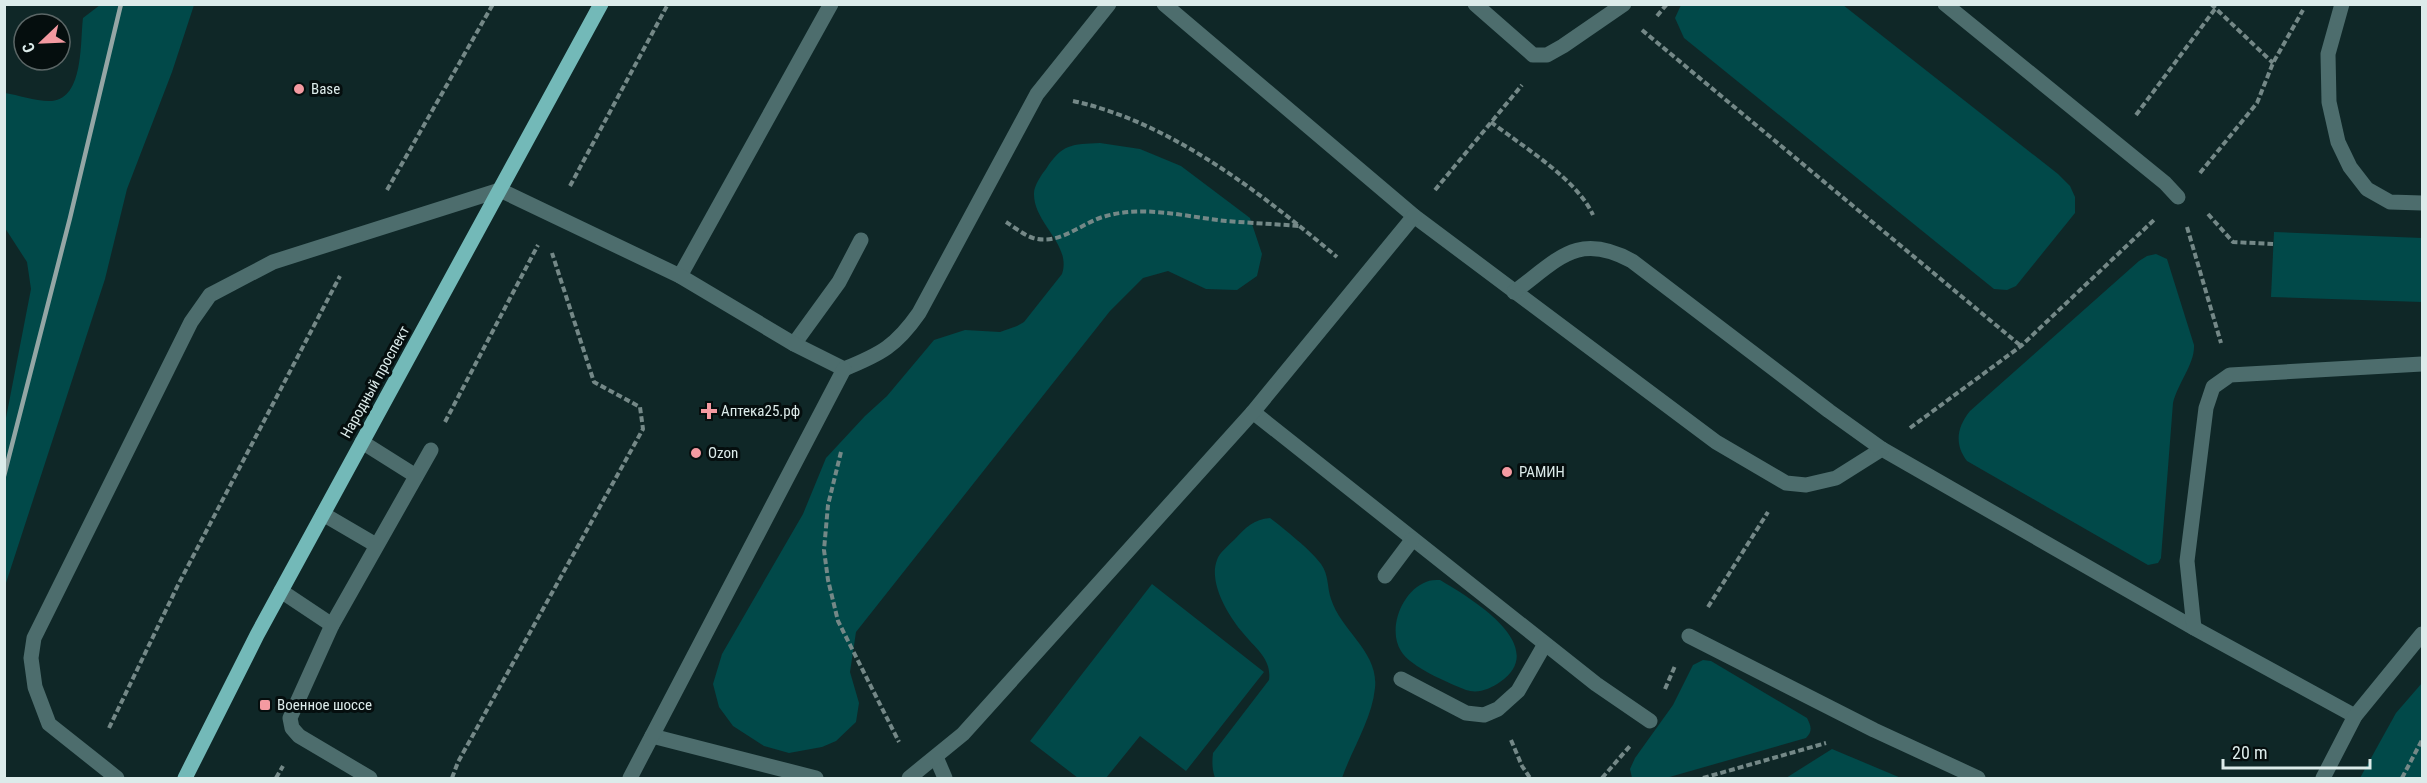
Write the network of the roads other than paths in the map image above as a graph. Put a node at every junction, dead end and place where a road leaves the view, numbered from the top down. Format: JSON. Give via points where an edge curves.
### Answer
{"nodes":[{"id":1,"x":601,"y":4,"type":"edge"},
{"id":2,"x":831,"y":4,"type":"edge"},
{"id":3,"x":1109,"y":4,"type":"edge"},
{"id":4,"x":1164,"y":4,"type":"edge"},
{"id":5,"x":1475,"y":4,"type":"edge"},
{"id":6,"x":1624,"y":4,"type":"edge"},
{"id":7,"x":1945,"y":4,"type":"edge"},
{"id":8,"x":2342,"y":4,"type":"edge"},
{"id":9,"x":500,"y":190,"type":"junction"},
{"id":10,"x":2178,"y":197,"type":"road end"},
{"id":11,"x":2422,"y":203,"type":"edge"},
{"id":12,"x":1414,"y":216,"type":"junction"},
{"id":13,"x":861,"y":240,"type":"dead end"},
{"id":14,"x":680,"y":276,"type":"junction"},
{"id":15,"x":1514,"y":292,"type":"junction"},
{"id":16,"x":794,"y":344,"type":"junction"},
{"id":17,"x":2422,"y":364,"type":"edge"},
{"id":18,"x":844,"y":369,"type":"junction"},
{"id":19,"x":1253,"y":412,"type":"junction"},
{"id":20,"x":362,"y":442,"type":"junction"},
{"id":21,"x":1882,"y":449,"type":"junction"},
{"id":22,"x":431,"y":450,"type":"road end"},
{"id":23,"x":416,"y":476,"type":"junction"},
{"id":24,"x":323,"y":514,"type":"junction"},
{"id":25,"x":1412,"y":540,"type":"junction"},
{"id":26,"x":376,"y":545,"type":"junction"},
{"id":27,"x":1384,"y":576,"type":"dead end"},
{"id":28,"x":281,"y":591,"type":"junction"},
{"id":29,"x":332,"y":625,"type":"junction"},
{"id":30,"x":2194,"y":628,"type":"junction"},
{"id":31,"x":2422,"y":634,"type":"edge"},
{"id":32,"x":1689,"y":636,"type":"dead end"},
{"id":33,"x":1545,"y":644,"type":"junction"},
{"id":34,"x":1401,"y":679,"type":"dead end"},
{"id":35,"x":2355,"y":716,"type":"junction"},
{"id":36,"x":1650,"y":722,"type":"dead end"},
{"id":37,"x":652,"y":736,"type":"junction"},
{"id":38,"x":936,"y":757,"type":"junction"},
{"id":39,"x":912,"y":777,"type":"edge"},
{"id":40,"x":117,"y":778,"type":"edge"},
{"id":41,"x":185,"y":778,"type":"edge"},
{"id":42,"x":370,"y":778,"type":"edge"},
{"id":43,"x":630,"y":778,"type":"edge"},
{"id":44,"x":816,"y":778,"type":"edge"},
{"id":45,"x":945,"y":778,"type":"edge"},
{"id":46,"x":1978,"y":778,"type":"edge"},
{"id":47,"x":2323,"y":778,"type":"edge"}],
"edges":[{"from":1,"to":9,"type":"main road","name":"Народный проспект"},
{"from":2,"to":14,"type":"street"},
{"from":3,"to":18,"type":"street","via":[[1037,94],[903,336],[871,358]]},
{"from":4,"to":12,"type":"street"},
{"from":5,"to":6,"type":"street","via":[[1533,55],[1547,55]]},
{"from":7,"to":10,"type":"street"},
{"from":8,"to":11,"type":"street","via":[[2328,54],[2329,102],[2338,142],[2367,189],[2390,202]]},
{"from":9,"to":14,"type":"street"},
{"from":9,"to":20,"type":"main road","name":"Народный проспект"},
{"from":9,"to":40,"type":"street","via":[[273,262],[210,295],[191,322],[34,638],[31,658],[35,687],[49,724]]},
{"from":12,"to":15,"type":"street"},
{"from":12,"to":19,"type":"street"},
{"from":13,"to":16,"type":"street","via":[[839,282]]},
{"from":14,"to":16,"type":"street"},
{"from":15,"to":21,"type":"street","via":[[1716,442],[1786,483],[1806,485],[1836,478]]},
{"from":15,"to":21,"type":"street","via":[[1569,253],[1581,248],[1612,250],[1632,261]]},
{"from":16,"to":18,"type":"street"},
{"from":17,"to":30,"type":"street","via":[[2230,375],[2213,387],[2206,408],[2187,561]]},
{"from":18,"to":37,"type":"street"},
{"from":19,"to":25,"type":"street"},
{"from":19,"to":38,"type":"street","via":[[963,734]]},
{"from":20,"to":23,"type":"street"},
{"from":20,"to":24,"type":"main road","name":"Народный проспект"},
{"from":21,"to":30,"type":"street"},
{"from":22,"to":23,"type":"street"},
{"from":23,"to":26,"type":"street"},
{"from":24,"to":26,"type":"street"},
{"from":24,"to":28,"type":"main road","name":"Народный проспект"},
{"from":25,"to":27,"type":"street"},
{"from":25,"to":33,"type":"street"},
{"from":26,"to":29,"type":"street"},
{"from":28,"to":29,"type":"street"},
{"from":28,"to":41,"type":"main road","name":"Народный проспект"},
{"from":29,"to":42,"type":"street","via":[[290,718],[292,728]]},
{"from":30,"to":35,"type":"street"},
{"from":31,"to":35,"type":"street"},
{"from":32,"to":46,"type":"street"},
{"from":33,"to":34,"type":"street","via":[[1518,691],[1498,709],[1484,715],[1466,713]]},
{"from":33,"to":36,"type":"street"},
{"from":35,"to":47,"type":"street"},
{"from":37,"to":43,"type":"street"},
{"from":37,"to":44,"type":"street"},
{"from":38,"to":39,"type":"street"},
{"from":38,"to":45,"type":"street"}]}
